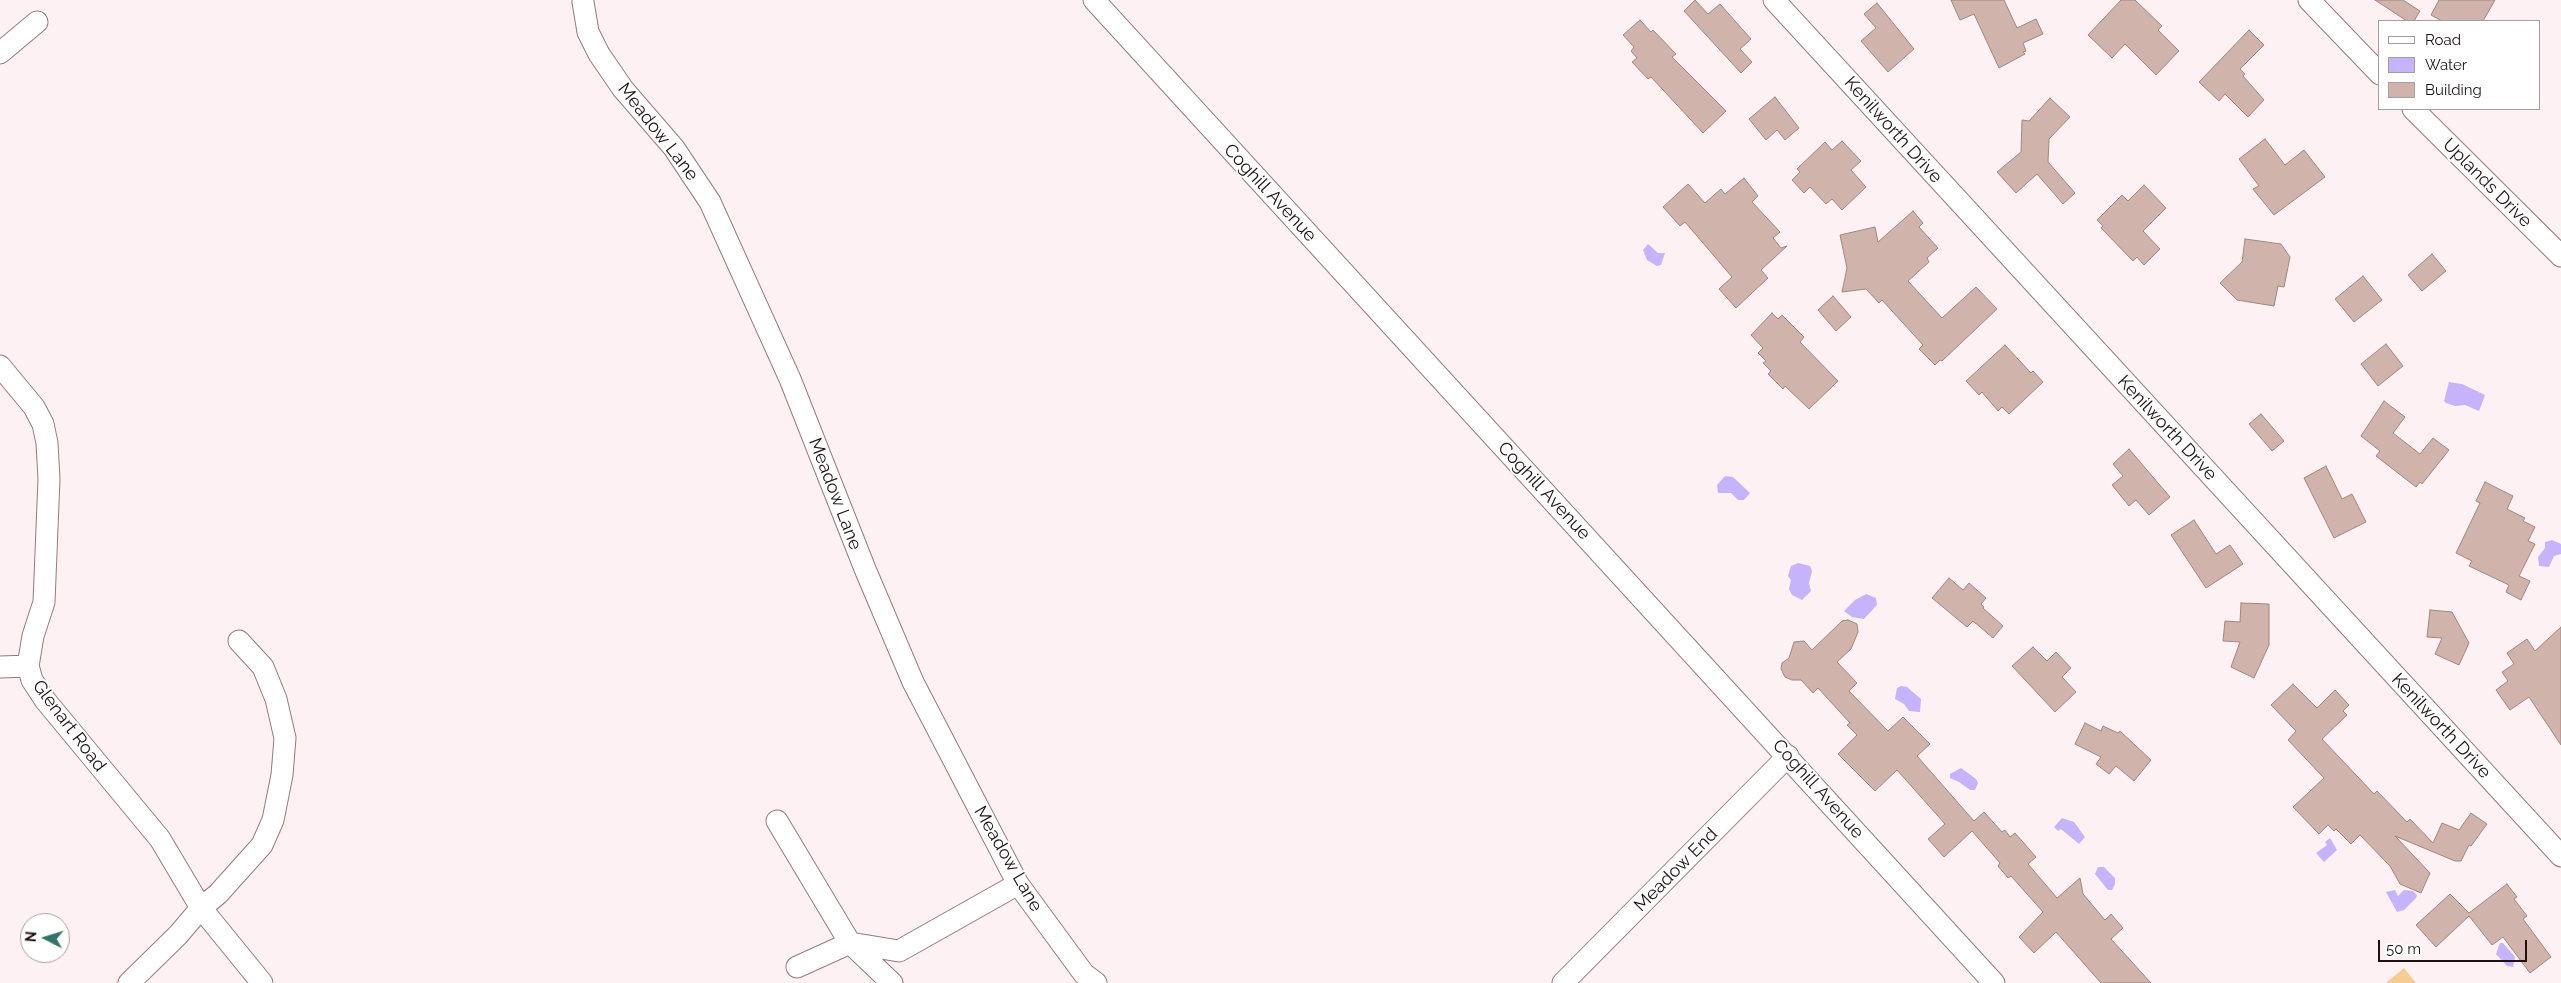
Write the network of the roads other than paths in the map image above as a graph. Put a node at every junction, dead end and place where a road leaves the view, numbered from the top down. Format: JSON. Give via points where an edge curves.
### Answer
{"nodes":[{"id":1,"x":1094,"y":0,"type":"edge"},
{"id":2,"x":1774,"y":0,"type":"edge"},
{"id":3,"x":2309,"y":0,"type":"edge"},
{"id":4,"x":582,"y":1,"type":"edge"},
{"id":5,"x":36,"y":22,"type":"dead end"},
{"id":6,"x":0,"y":53,"type":"edge"},
{"id":7,"x":2378,"y":72,"type":"edge"},
{"id":8,"x":2414,"y":110,"type":"edge"},
{"id":9,"x":2561,"y":256,"type":"edge"},
{"id":10,"x":0,"y":366,"type":"edge"},
{"id":11,"x":239,"y":640,"type":"dead end"},
{"id":12,"x":0,"y":666,"type":"edge"},
{"id":13,"x":28,"y":666,"type":"junction"},
{"id":14,"x":1788,"y":756,"type":"junction"},
{"id":15,"x":777,"y":821,"type":"dead end"},
{"id":16,"x":2561,"y":856,"type":"edge"},
{"id":17,"x":1018,"y":884,"type":"junction"},
{"id":18,"x":201,"y":908,"type":"junction"},
{"id":19,"x":850,"y":942,"type":"junction"},
{"id":20,"x":798,"y":967,"type":"dead end"},
{"id":21,"x":129,"y":983,"type":"edge"},
{"id":22,"x":262,"y":983,"type":"edge"},
{"id":23,"x":892,"y":983,"type":"edge"},
{"id":24,"x":1096,"y":983,"type":"edge"},
{"id":25,"x":1563,"y":983,"type":"edge"},
{"id":26,"x":1994,"y":983,"type":"edge"}],
"edges":[{"from":1,"to":14,"type":"street","name":"Coghill Avenue"},
{"from":2,"to":16,"type":"street","name":"Kenilworth Drive"},
{"from":3,"to":7,"type":"street"},
{"from":4,"to":17,"type":"street","name":"Meadow Lane","via":[[588,32],[599,54],[623,89],[674,148],[710,202],[790,378],[913,682]]},
{"from":5,"to":6,"type":"street"},
{"from":8,"to":9,"type":"street","name":"Uplands Drive"},
{"from":10,"to":13,"type":"street","name":"Glenart Road","via":[[34,407],[43,424],[47,442],[49,479],[44,602]]},
{"from":11,"to":18,"type":"street","via":[[263,667],[276,699],[285,738],[282,775],[273,820],[262,845]]},
{"from":12,"to":13,"type":"street"},
{"from":13,"to":18,"type":"street","name":"Glenart Road","via":[[32,680],[45,700],[160,839]]},
{"from":14,"to":25,"type":"street","name":"Meadow End"},
{"from":14,"to":26,"type":"street","name":"Coghill Avenue"},
{"from":15,"to":19,"type":"street"},
{"from":17,"to":19,"type":"street","via":[[899,951]]},
{"from":17,"to":24,"type":"street","name":"Meadow Lane","via":[[1084,974]]},
{"from":18,"to":21,"type":"street"},
{"from":18,"to":22,"type":"street","name":"Glenart Road"},
{"from":19,"to":20,"type":"street"},
{"from":19,"to":23,"type":"street"}]}
